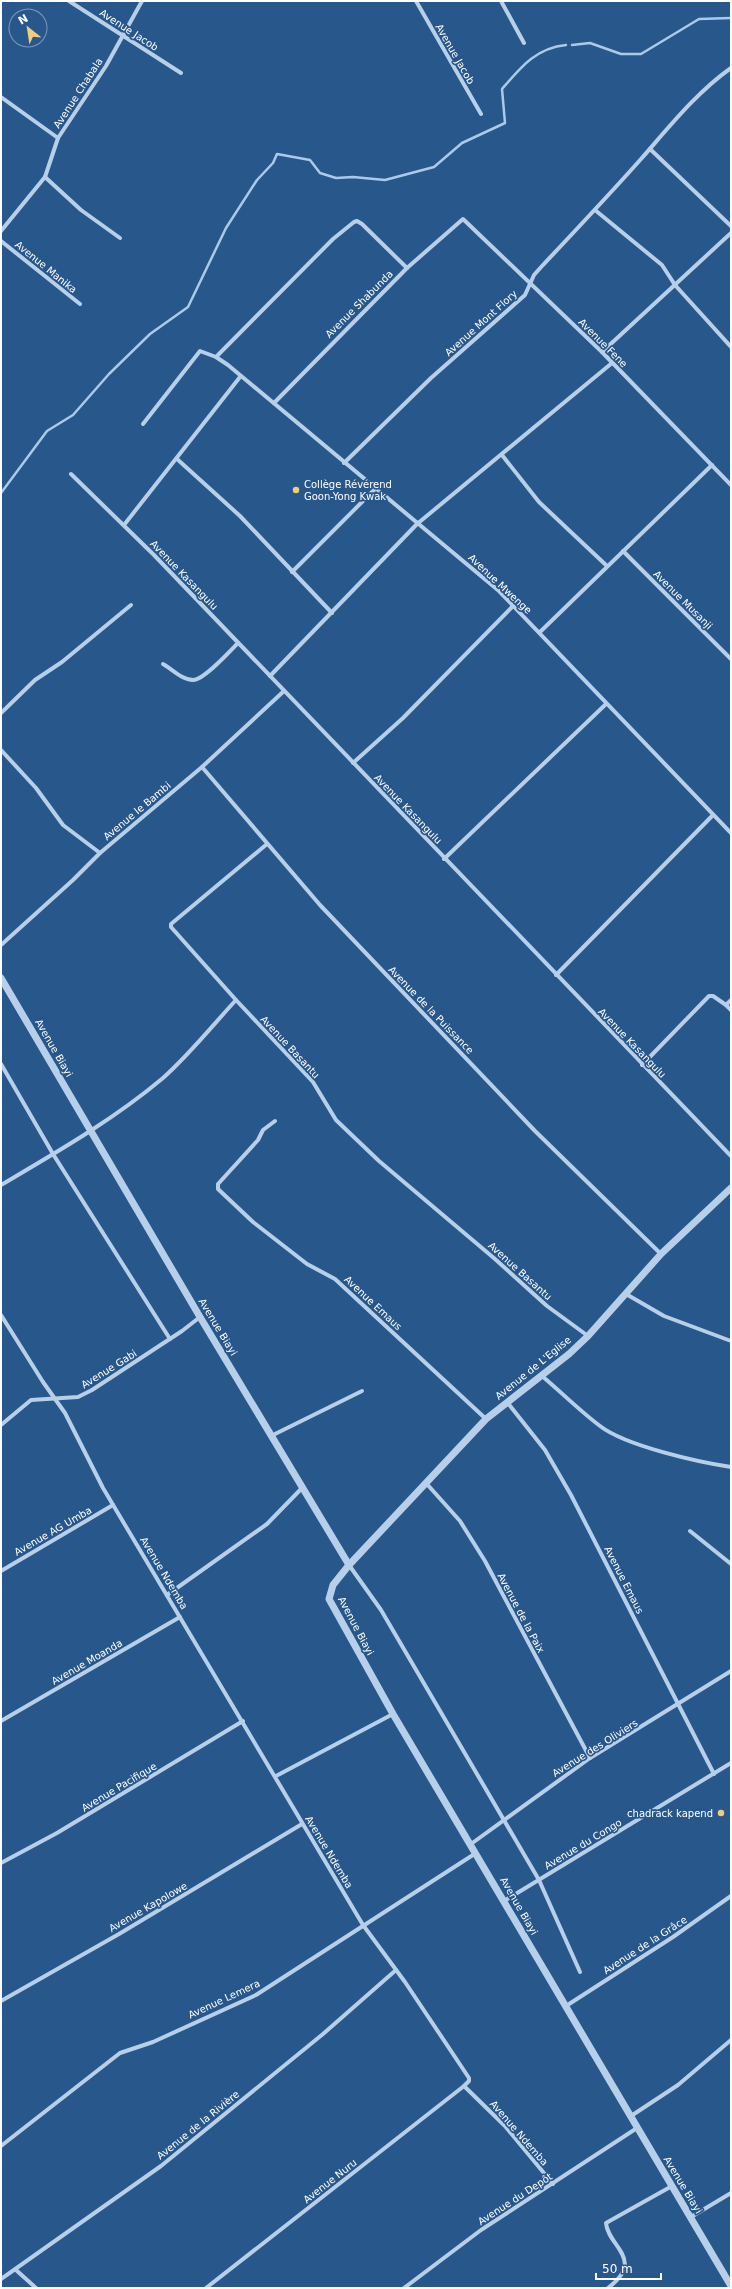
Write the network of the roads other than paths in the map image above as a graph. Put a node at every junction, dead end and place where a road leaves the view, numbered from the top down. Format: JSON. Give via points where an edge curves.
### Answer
{"nodes":[{"id":1,"x":68,"y":1,"type":"edge"},
{"id":2,"x":142,"y":1,"type":"edge"},
{"id":3,"x":416,"y":1,"type":"edge"},
{"id":4,"x":502,"y":1,"type":"edge"},
{"id":5,"x":122,"y":35,"type":"junction"},
{"id":6,"x":524,"y":43,"type":"dead end"},
{"id":7,"x":731,"y":68,"type":"edge"},
{"id":8,"x":181,"y":73,"type":"dead end"},
{"id":9,"x":1,"y":97,"type":"edge"},
{"id":10,"x":481,"y":114,"type":"dead end"},
{"id":11,"x":58,"y":138,"type":"junction"},
{"id":12,"x":650,"y":149,"type":"junction"},
{"id":13,"x":45,"y":178,"type":"junction"},
{"id":14,"x":595,"y":210,"type":"junction"},
{"id":15,"x":460,"y":220,"type":"joint"},
{"id":16,"x":731,"y":226,"type":"edge"},
{"id":17,"x":1,"y":231,"type":"edge"},
{"id":18,"x":731,"y":232,"type":"edge"},
{"id":19,"x":120,"y":238,"type":"dead end"},
{"id":20,"x":1,"y":241,"type":"edge"},
{"id":21,"x":407,"y":268,"type":"junction"},
{"id":22,"x":530,"y":285,"type":"junction"},
{"id":23,"x":675,"y":285,"type":"junction"},
{"id":24,"x":80,"y":304,"type":"dead end"},
{"id":25,"x":731,"y":347,"type":"edge"},
{"id":26,"x":602,"y":352,"type":"junction"},
{"id":27,"x":216,"y":357,"type":"junction"},
{"id":28,"x":612,"y":363,"type":"junction"},
{"id":29,"x":240,"y":377,"type":"junction"},
{"id":30,"x":274,"y":403,"type":"junction"},
{"id":31,"x":143,"y":424,"type":"dead end"},
{"id":32,"x":502,"y":455,"type":"junction"},
{"id":33,"x":177,"y":459,"type":"junction"},
{"id":34,"x":344,"y":463,"type":"junction"},
{"id":35,"x":712,"y":465,"type":"junction"},
{"id":36,"x":71,"y":474,"type":"dead end"},
{"id":37,"x":731,"y":485,"type":"edge"},
{"id":38,"x":375,"y":489,"type":"junction"},
{"id":39,"x":417,"y":524,"type":"junction"},
{"id":40,"x":124,"y":525,"type":"junction"},
{"id":41,"x":624,"y":551,"type":"junction"},
{"id":42,"x":607,"y":566,"type":"junction"},
{"id":43,"x":292,"y":572,"type":"junction"},
{"id":44,"x":131,"y":605,"type":"dead end"},
{"id":45,"x":513,"y":606,"type":"junction"},
{"id":46,"x":332,"y":613,"type":"junction"},
{"id":47,"x":540,"y":632,"type":"junction"},
{"id":48,"x":238,"y":643,"type":"junction"},
{"id":49,"x":731,"y":659,"type":"edge"},
{"id":50,"x":163,"y":664,"type":"dead end"},
{"id":51,"x":270,"y":676,"type":"junction"},
{"id":52,"x":284,"y":691,"type":"junction"},
{"id":53,"x":606,"y":704,"type":"junction"},
{"id":54,"x":1,"y":713,"type":"edge"},
{"id":55,"x":1,"y":750,"type":"edge"},
{"id":56,"x":352,"y":763,"type":"junction"},
{"id":57,"x":202,"y":766,"type":"junction"},
{"id":58,"x":713,"y":815,"type":"junction"},
{"id":59,"x":731,"y":833,"type":"edge"},
{"id":60,"x":267,"y":844,"type":"junction"},
{"id":61,"x":100,"y":853,"type":"junction"},
{"id":62,"x":444,"y":858,"type":"junction"},
{"id":63,"x":1,"y":945,"type":"edge"},
{"id":64,"x":556,"y":975,"type":"junction"},
{"id":65,"x":1,"y":978,"type":"edge"},
{"id":66,"x":236,"y":1000,"type":"junction"},
{"id":67,"x":731,"y":1000,"type":"edge"},
{"id":68,"x":726,"y":1005,"type":"junction"},
{"id":69,"x":731,"y":1010,"type":"edge"},
{"id":70,"x":1,"y":1064,"type":"edge"},
{"id":71,"x":642,"y":1065,"type":"junction"},
{"id":72,"x":275,"y":1121,"type":"dead end"},
{"id":73,"x":91,"y":1132,"type":"junction"},
{"id":74,"x":53,"y":1154,"type":"junction"},
{"id":75,"x":731,"y":1156,"type":"edge"},
{"id":76,"x":1,"y":1185,"type":"edge"},
{"id":77,"x":731,"y":1188,"type":"edge"},
{"id":78,"x":661,"y":1254,"type":"junction"},
{"id":79,"x":626,"y":1294,"type":"junction"},
{"id":80,"x":1,"y":1316,"type":"edge"},
{"id":81,"x":200,"y":1317,"type":"junction"},
{"id":82,"x":588,"y":1336,"type":"junction"},
{"id":83,"x":170,"y":1339,"type":"junction"},
{"id":84,"x":731,"y":1341,"type":"edge"},
{"id":85,"x":542,"y":1376,"type":"junction"},
{"id":86,"x":362,"y":1391,"type":"dead end"},
{"id":87,"x":56,"y":1398,"type":"junction"},
{"id":88,"x":506,"y":1402,"type":"junction"},
{"id":89,"x":486,"y":1419,"type":"junction"},
{"id":90,"x":1,"y":1425,"type":"edge"},
{"id":91,"x":271,"y":1436,"type":"junction"},
{"id":92,"x":731,"y":1467,"type":"edge"},
{"id":93,"x":426,"y":1483,"type":"junction"},
{"id":94,"x":302,"y":1488,"type":"junction"},
{"id":95,"x":113,"y":1505,"type":"junction"},
{"id":96,"x":690,"y":1531,"type":"dead end"},
{"id":97,"x":731,"y":1564,"type":"edge"},
{"id":98,"x":349,"y":1565,"type":"junction"},
{"id":99,"x":1,"y":1571,"type":"edge"},
{"id":100,"x":168,"y":1595,"type":"junction"},
{"id":101,"x":180,"y":1617,"type":"junction"},
{"id":102,"x":731,"y":1672,"type":"edge"},
{"id":103,"x":679,"y":1703,"type":"junction"},
{"id":104,"x":393,"y":1714,"type":"junction"},
{"id":105,"x":1,"y":1721,"type":"edge"},
{"id":106,"x":243,"y":1721,"type":"junction"},
{"id":107,"x":590,"y":1758,"type":"junction"},
{"id":108,"x":731,"y":1764,"type":"edge"},
{"id":109,"x":714,"y":1774,"type":"junction"},
{"id":110,"x":276,"y":1776,"type":"junction"},
{"id":111,"x":503,"y":1821,"type":"junction"},
{"id":112,"x":302,"y":1824,"type":"junction"},
{"id":113,"x":471,"y":1844,"type":"junction"},
{"id":114,"x":476,"y":1853,"type":"junction"},
{"id":115,"x":1,"y":1863,"type":"edge"},
{"id":116,"x":539,"y":1880,"type":"junction"},
{"id":117,"x":731,"y":1896,"type":"edge"},
{"id":118,"x":504,"y":1901,"type":"junction"},
{"id":119,"x":364,"y":1925,"type":"junction"},
{"id":120,"x":396,"y":1970,"type":"junction"},
{"id":121,"x":580,"y":1972,"type":"dead end"},
{"id":122,"x":1,"y":2001,"type":"edge"},
{"id":123,"x":566,"y":2006,"type":"junction"},
{"id":124,"x":731,"y":2040,"type":"edge"},
{"id":125,"x":464,"y":2086,"type":"junction"},
{"id":126,"x":631,"y":2116,"type":"junction"},
{"id":127,"x":638,"y":2128,"type":"junction"},
{"id":128,"x":1,"y":2146,"type":"edge"},
{"id":129,"x":553,"y":2184,"type":"junction"},
{"id":130,"x":672,"y":2186,"type":"junction"},
{"id":131,"x":731,"y":2193,"type":"edge"},
{"id":132,"x":691,"y":2217,"type":"junction"},
{"id":133,"x":16,"y":2270,"type":"junction"},
{"id":134,"x":1,"y":2279,"type":"edge"},
{"id":135,"x":731,"y":2286,"type":"edge"},
{"id":136,"x":36,"y":2288,"type":"edge"},
{"id":137,"x":206,"y":2288,"type":"edge"},
{"id":138,"x":404,"y":2288,"type":"edge"},
{"id":139,"x":608,"y":2288,"type":"edge"}],
"edges":[{"from":1,"to":5,"type":"street","name":"Avenue Jacob"},
{"from":2,"to":5,"type":"street","name":"Avenue Chabala"},
{"from":3,"to":10,"type":"street","name":"Avenue Jacob"},
{"from":4,"to":6,"type":"street"},
{"from":5,"to":8,"type":"street","name":"Avenue Jacob"},
{"from":5,"to":11,"type":"street","name":"Avenue Chabala","via":[[106,66]]},
{"from":7,"to":12,"type":"street","name":"Avenue Mont Flory","via":[[708,84]]},
{"from":9,"to":11,"type":"street"},
{"from":11,"to":13,"type":"street","name":"Avenue Chabala"},
{"from":12,"to":14,"type":"street","name":"Avenue Mont Flory"},
{"from":12,"to":16,"type":"street"},
{"from":13,"to":17,"type":"street","name":"Avenue Chabala"},
{"from":13,"to":19,"type":"street","via":[[80,210]]},
{"from":14,"to":22,"type":"street","name":"Avenue Mont Flory","via":[[534,275]]},
{"from":14,"to":23,"type":"street","via":[[658,262]]},
{"from":15,"to":21,"type":"street","name":"Avenue Shabunda"},
{"from":15,"to":22,"type":"street","name":"Avenue Fene","via":[[466,220]]},
{"from":18,"to":23,"type":"street"},
{"from":20,"to":24,"type":"street","name":"Avenue Manika"},
{"from":21,"to":27,"type":"street","via":[[362,224],[354,222]]},
{"from":21,"to":30,"type":"street","name":"Avenue Shabunda"},
{"from":22,"to":26,"type":"street","name":"Avenue Fene"},
{"from":22,"to":34,"type":"street","name":"Avenue Mont Flory","via":[[525,295],[431,378]]},
{"from":23,"to":25,"type":"street","via":[[695,304]]},
{"from":23,"to":26,"type":"street"},
{"from":26,"to":28,"type":"street","name":"Avenue Fene"},
{"from":27,"to":29,"type":"street","name":"Avenue Mwenge"},
{"from":27,"to":31,"type":"street","via":[[200,351]]},
{"from":28,"to":32,"type":"street"},
{"from":28,"to":35,"type":"street","name":"Avenue Fene"},
{"from":29,"to":30,"type":"street","name":"Avenue Mwenge"},
{"from":29,"to":33,"type":"street"},
{"from":30,"to":34,"type":"street","name":"Avenue Mwenge"},
{"from":32,"to":39,"type":"street"},
{"from":32,"to":42,"type":"street","via":[[539,502]]},
{"from":33,"to":40,"type":"street"},
{"from":33,"to":43,"type":"street","via":[[240,516]]},
{"from":34,"to":38,"type":"street","name":"Avenue Mwenge"},
{"from":35,"to":37,"type":"street","name":"Avenue Fene"},
{"from":35,"to":41,"type":"street"},
{"from":36,"to":40,"type":"street","name":"Avenue Kasangulu"},
{"from":38,"to":39,"type":"street","name":"Avenue Mwenge"},
{"from":38,"to":43,"type":"street"},
{"from":39,"to":45,"type":"street","name":"Avenue Mwenge","via":[[476,570]]},
{"from":39,"to":46,"type":"street"},
{"from":40,"to":48,"type":"street","name":"Avenue Kasangulu"},
{"from":41,"to":42,"type":"street"},
{"from":41,"to":49,"type":"street","name":"Avenue Musanji"},
{"from":42,"to":47,"type":"street"},
{"from":43,"to":46,"type":"street"},
{"from":44,"to":54,"type":"street","via":[[62,662],[35,680]]},
{"from":45,"to":47,"type":"street","name":"Avenue Mwenge"},
{"from":45,"to":56,"type":"street","via":[[403,718]]},
{"from":46,"to":51,"type":"street"},
{"from":47,"to":53,"type":"street","name":"Avenue Mwenge"},
{"from":48,"to":50,"type":"street","via":[[203,676],[194,680],[183,677]]},
{"from":48,"to":51,"type":"street","name":"Avenue Kasangulu"},
{"from":51,"to":52,"type":"street","name":"Avenue Kasangulu"},
{"from":52,"to":56,"type":"street","name":"Avenue Kasangulu"},
{"from":52,"to":57,"type":"street","name":"Avenue le Bambi"},
{"from":53,"to":58,"type":"street","name":"Avenue Mwenge"},
{"from":53,"to":62,"type":"street"},
{"from":55,"to":61,"type":"street","via":[[36,788],[63,825]]},
{"from":56,"to":62,"type":"street","name":"Avenue Kasangulu"},
{"from":57,"to":60,"type":"street","name":"Avenue de la Puissance"},
{"from":57,"to":61,"type":"street","name":"Avenue le Bambi"},
{"from":58,"to":59,"type":"street","name":"Avenue Mwenge"},
{"from":58,"to":64,"type":"street"},
{"from":60,"to":66,"type":"street","name":"Avenue Basantu","via":[[170,925]]},
{"from":60,"to":78,"type":"street","name":"Avenue de la Puissance","via":[[320,905],[530,1125],[622,1219]]},
{"from":61,"to":63,"type":"street","name":"Avenue le Bambi"},
{"from":62,"to":64,"type":"street","name":"Avenue Kasangulu"},
{"from":64,"to":71,"type":"street","name":"Avenue Kasangulu"},
{"from":65,"to":73,"type":"street","name":"Avenue Biayi"},
{"from":66,"to":73,"type":"street","via":[[164,1076]]},
{"from":66,"to":82,"type":"street","name":"Avenue Basantu","via":[[313,1082],[336,1120],[368,1151],[547,1306]]},
{"from":67,"to":68,"type":"street"},
{"from":68,"to":69,"type":"street"},
{"from":68,"to":71,"type":"street","via":[[709,996]]},
{"from":70,"to":74,"type":"street"},
{"from":71,"to":75,"type":"street","name":"Avenue Kasangulu"},
{"from":72,"to":89,"type":"street","name":"Avenue Emaus","via":[[264,1130],[218,1184],[218,1189],[253,1222],[306,1264],[335,1278]]},
{"from":73,"to":74,"type":"street"},
{"from":73,"to":81,"type":"street","name":"Avenue Biayi"},
{"from":74,"to":76,"type":"street"},
{"from":74,"to":83,"type":"street"},
{"from":77,"to":78,"type":"street","name":"Avenue de L'Eglise"},
{"from":78,"to":79,"type":"street","name":"Avenue de L'Eglise"},
{"from":79,"to":82,"type":"street","name":"Avenue de L'Eglise"},
{"from":79,"to":84,"type":"street","via":[[664,1316]]},
{"from":80,"to":87,"type":"street","name":"Avenue Ndemba"},
{"from":81,"to":83,"type":"street","name":"Avenue Gabi"},
{"from":81,"to":91,"type":"street","name":"Avenue Biayi"},
{"from":82,"to":85,"type":"street","name":"Avenue de L'Eglise"},
{"from":83,"to":87,"type":"street","name":"Avenue Gabi","via":[[92,1390],[78,1397]]},
{"from":85,"to":88,"type":"street","name":"Avenue de L'Eglise"},
{"from":85,"to":92,"type":"street","via":[[601,1427],[620,1437],[705,1464]]},
{"from":86,"to":91,"type":"street"},
{"from":87,"to":90,"type":"street","name":"Avenue Gabi","via":[[31,1400]]},
{"from":87,"to":95,"type":"street","name":"Avenue Ndemba"},
{"from":88,"to":89,"type":"street","name":"Avenue de L'Eglise"},
{"from":88,"to":103,"type":"street","name":"Avenue Emaus","via":[[545,1450],[571,1495]]},
{"from":89,"to":93,"type":"street","name":"Avenue de L'Eglise"},
{"from":91,"to":94,"type":"street","name":"Avenue Biayi"},
{"from":93,"to":98,"type":"street","name":"Avenue de L'Eglise"},
{"from":93,"to":107,"type":"street","name":"Avenue de la Paix","via":[[460,1521],[485,1561]]},
{"from":94,"to":98,"type":"street","name":"Avenue Biayi"},
{"from":94,"to":100,"type":"street","via":[[268,1524]]},
{"from":95,"to":99,"type":"street","name":"Avenue AG Umba"},
{"from":95,"to":100,"type":"street","name":"Avenue Ndemba"},
{"from":96,"to":97,"type":"street"},
{"from":98,"to":104,"type":"street","name":"Avenue Biayi","via":[[333,1585],[329,1599]]},
{"from":98,"to":111,"type":"street","via":[[425,1684]]},
{"from":100,"to":101,"type":"street","name":"Avenue Ndemba"},
{"from":101,"to":105,"type":"street","name":"Avenue Moanda"},
{"from":101,"to":106,"type":"street","name":"Avenue Ndemba"},
{"from":102,"to":103,"type":"street","name":"Avenue des Oliviers"},
{"from":103,"to":107,"type":"street","name":"Avenue des Oliviers"},
{"from":103,"to":109,"type":"street","name":"Avenue Emaus"},
{"from":104,"to":110,"type":"street"},
{"from":104,"to":113,"type":"street","name":"Avenue Biayi"},
{"from":106,"to":110,"type":"street","name":"Avenue Ndemba"},
{"from":106,"to":115,"type":"street","name":"Avenue Pacifique","via":[[57,1833]]},
{"from":107,"to":111,"type":"street","name":"Avenue des Oliviers"},
{"from":108,"to":109,"type":"street","name":"Avenue du Congo"},
{"from":109,"to":116,"type":"street","name":"Avenue du Congo"},
{"from":110,"to":112,"type":"street","name":"Avenue Ndemba"},
{"from":111,"to":113,"type":"street","name":"Avenue des Oliviers"},
{"from":111,"to":116,"type":"street"},
{"from":112,"to":119,"type":"street","name":"Avenue Ndemba"},
{"from":112,"to":122,"type":"street","name":"Avenue Kapolowe","via":[[119,1934]]},
{"from":113,"to":114,"type":"street","name":"Avenue Biayi"},
{"from":114,"to":118,"type":"street","name":"Avenue Biayi"},
{"from":114,"to":119,"type":"street","name":"Avenue Lemera"},
{"from":116,"to":118,"type":"street","name":"Avenue du Congo"},
{"from":116,"to":121,"type":"street"},
{"from":117,"to":123,"type":"street","name":"Avenue de la Grâce","via":[[674,1937]]},
{"from":118,"to":123,"type":"street","name":"Avenue Biayi"},
{"from":119,"to":120,"type":"street","name":"Avenue Ndemba"},
{"from":119,"to":128,"type":"street","name":"Avenue Lemera","via":[[256,1995],[153,2042],[120,2053]]},
{"from":120,"to":125,"type":"street","name":"Avenue Ndemba","via":[[468,2076],[469,2081]]},
{"from":120,"to":133,"type":"street","name":"Avenue de la Rivière","via":[[323,2034],[161,2166]]},
{"from":123,"to":126,"type":"street","name":"Avenue Biayi"},
{"from":124,"to":126,"type":"street","via":[[678,2084]]},
{"from":125,"to":129,"type":"street","name":"Avenue Ndemba","via":[[505,2126]]},
{"from":125,"to":137,"type":"street","name":"Avenue Nuru"},
{"from":126,"to":127,"type":"street","name":"Avenue Biayi"},
{"from":127,"to":129,"type":"street","name":"Avenue du Depôt"},
{"from":127,"to":130,"type":"street","name":"Avenue Biayi"},
{"from":129,"to":138,"type":"street","name":"Avenue du Depôt","via":[[481,2230]]},
{"from":130,"to":132,"type":"street","name":"Avenue Biayi"},
{"from":130,"to":139,"type":"street","via":[[606,2223],[622,2252],[624,2264],[621,2275]]},
{"from":131,"to":132,"type":"street"},
{"from":132,"to":135,"type":"street","name":"Avenue Biayi"},
{"from":133,"to":134,"type":"street","name":"Avenue de la Rivière"},
{"from":133,"to":136,"type":"street"}]}
